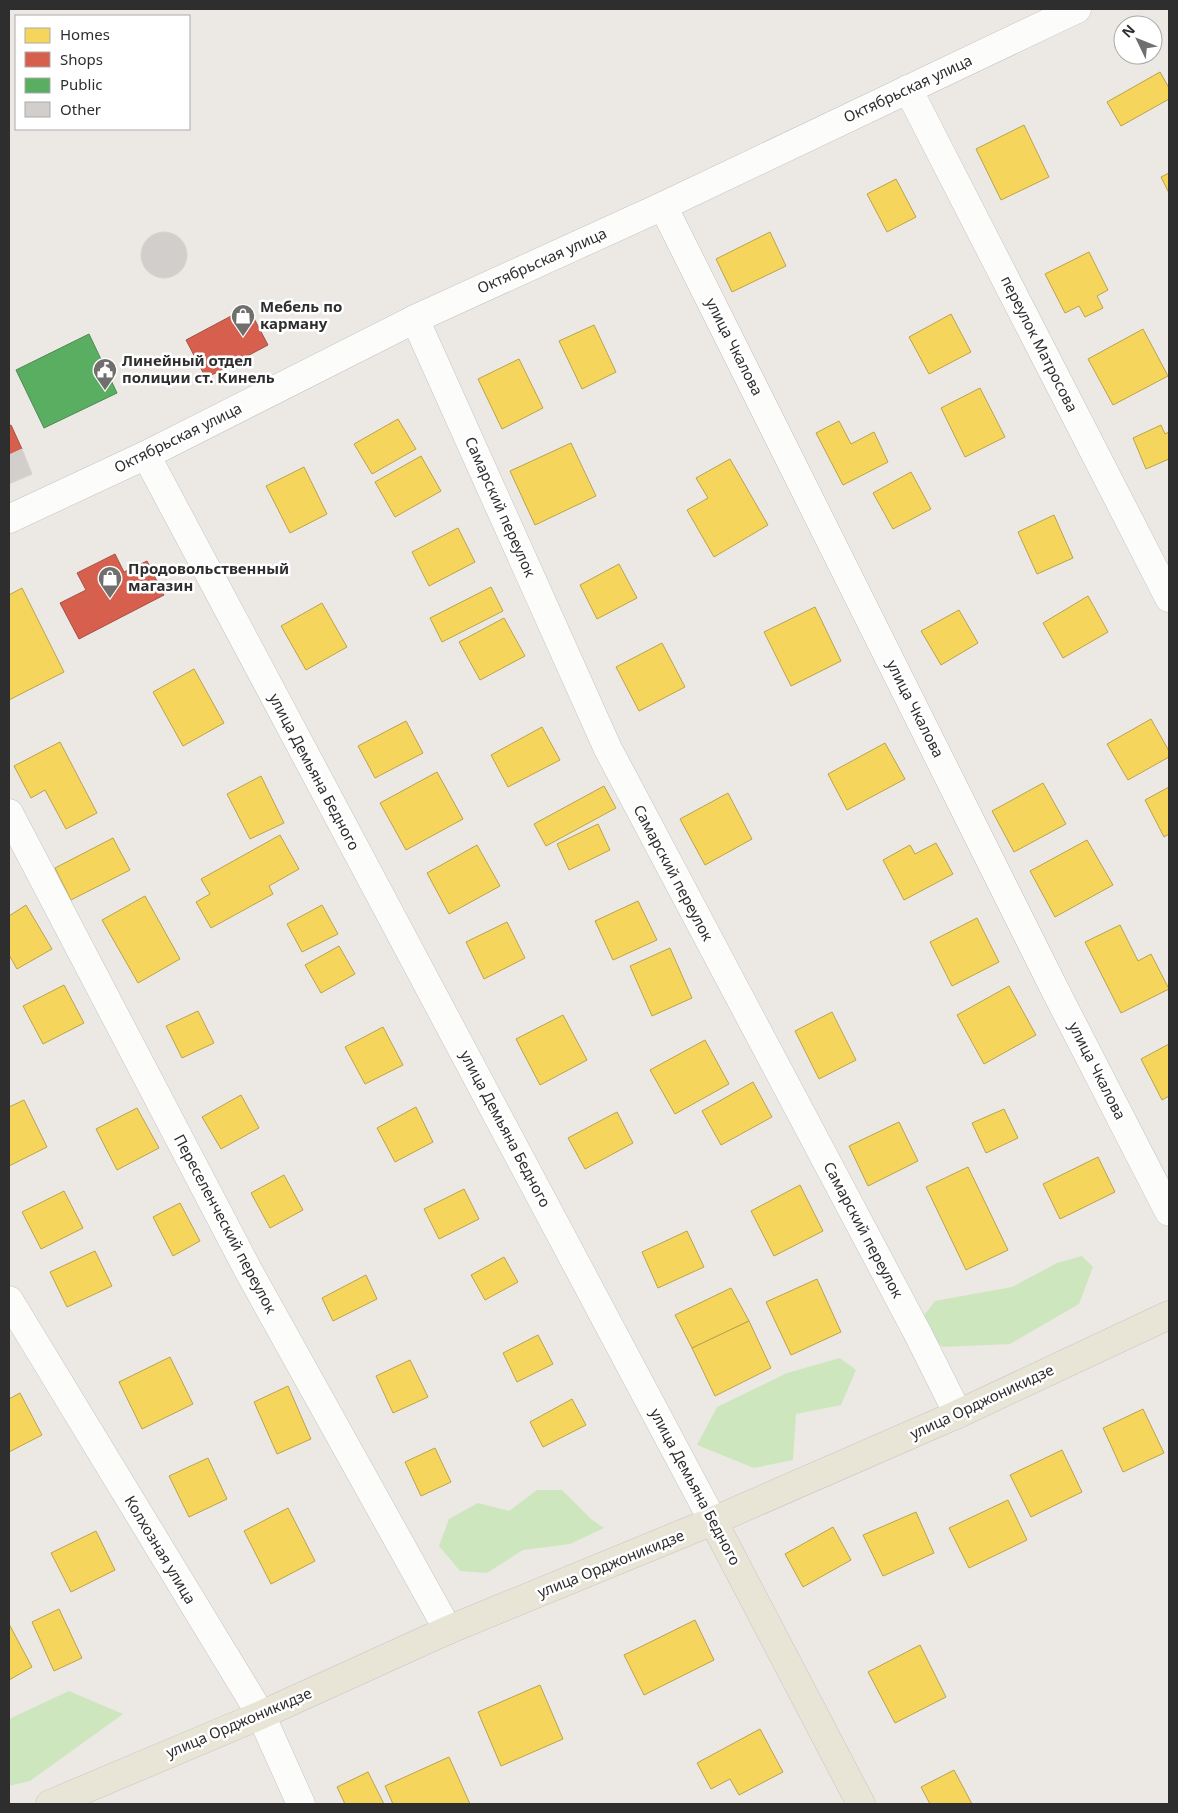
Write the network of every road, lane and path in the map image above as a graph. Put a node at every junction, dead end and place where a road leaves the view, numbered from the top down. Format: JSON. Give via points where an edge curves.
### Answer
{"nodes":[{"id":1,"x":1077,"y":9,"type":"edge"},
{"id":2,"x":908,"y":89,"type":"junction"},
{"id":3,"x":663,"y":206,"type":"junction"},
{"id":4,"x":415,"y":318,"type":"junction"},
{"id":5,"x":146,"y":455,"type":"junction"},
{"id":6,"x":9,"y":519,"type":"edge"},
{"id":7,"x":1169,"y":598,"type":"edge"},
{"id":8,"x":9,"y":813,"type":"edge"},
{"id":9,"x":1169,"y":1212,"type":"edge"},
{"id":10,"x":9,"y":1300,"type":"edge"},
{"id":11,"x":1169,"y":1315,"type":"edge"},
{"id":12,"x":958,"y":1414,"type":"junction"},
{"id":13,"x":713,"y":1521,"type":"junction"},
{"id":14,"x":448,"y":1630,"type":"junction"},
{"id":15,"x":261,"y":1715,"type":"junction"},
{"id":16,"x":50,"y":1804,"type":"edge"},
{"id":17,"x":300,"y":1804,"type":"edge"},
{"id":18,"x":861,"y":1804,"type":"edge"}],
"edges":[{"from":1,"to":2,"type":"street","name":"Октябрьская улица"},
{"from":2,"to":3,"type":"street","name":"Октябрьская улица"},
{"from":2,"to":7,"type":"street","name":"переулок Матросова"},
{"from":3,"to":4,"type":"street","name":"Октябрьская улица"},
{"from":3,"to":9,"type":"street","name":"улица Чкалова"},
{"from":4,"to":5,"type":"street","name":"Октябрьская улица"},
{"from":4,"to":12,"type":"street","name":"Самарский переулок","via":[[608,750]]},
{"from":5,"to":6,"type":"street","name":"Октябрьская улица"},
{"from":5,"to":13,"type":"street","name":"улица Демьяна Бедного"},
{"from":8,"to":14,"type":"street","name":"Переселенческий переулок","via":[[248,1270]]},
{"from":10,"to":15,"type":"street","name":"Колхозная улица"},
{"from":11,"to":12,"type":"main road","name":"улица Орджоникидзе"},
{"from":12,"to":13,"type":"main road","name":"улица Орджоникидзе"},
{"from":13,"to":14,"type":"main road","name":"улица Орджоникидзе"},
{"from":13,"to":18,"type":"main road","name":"улица Демьяна Бедного"},
{"from":14,"to":15,"type":"main road","name":"улица Орджоникидзе"},
{"from":15,"to":16,"type":"main road","name":"улица Орджоникидзе"},
{"from":15,"to":17,"type":"street","name":"Колхозная улица"}]}
